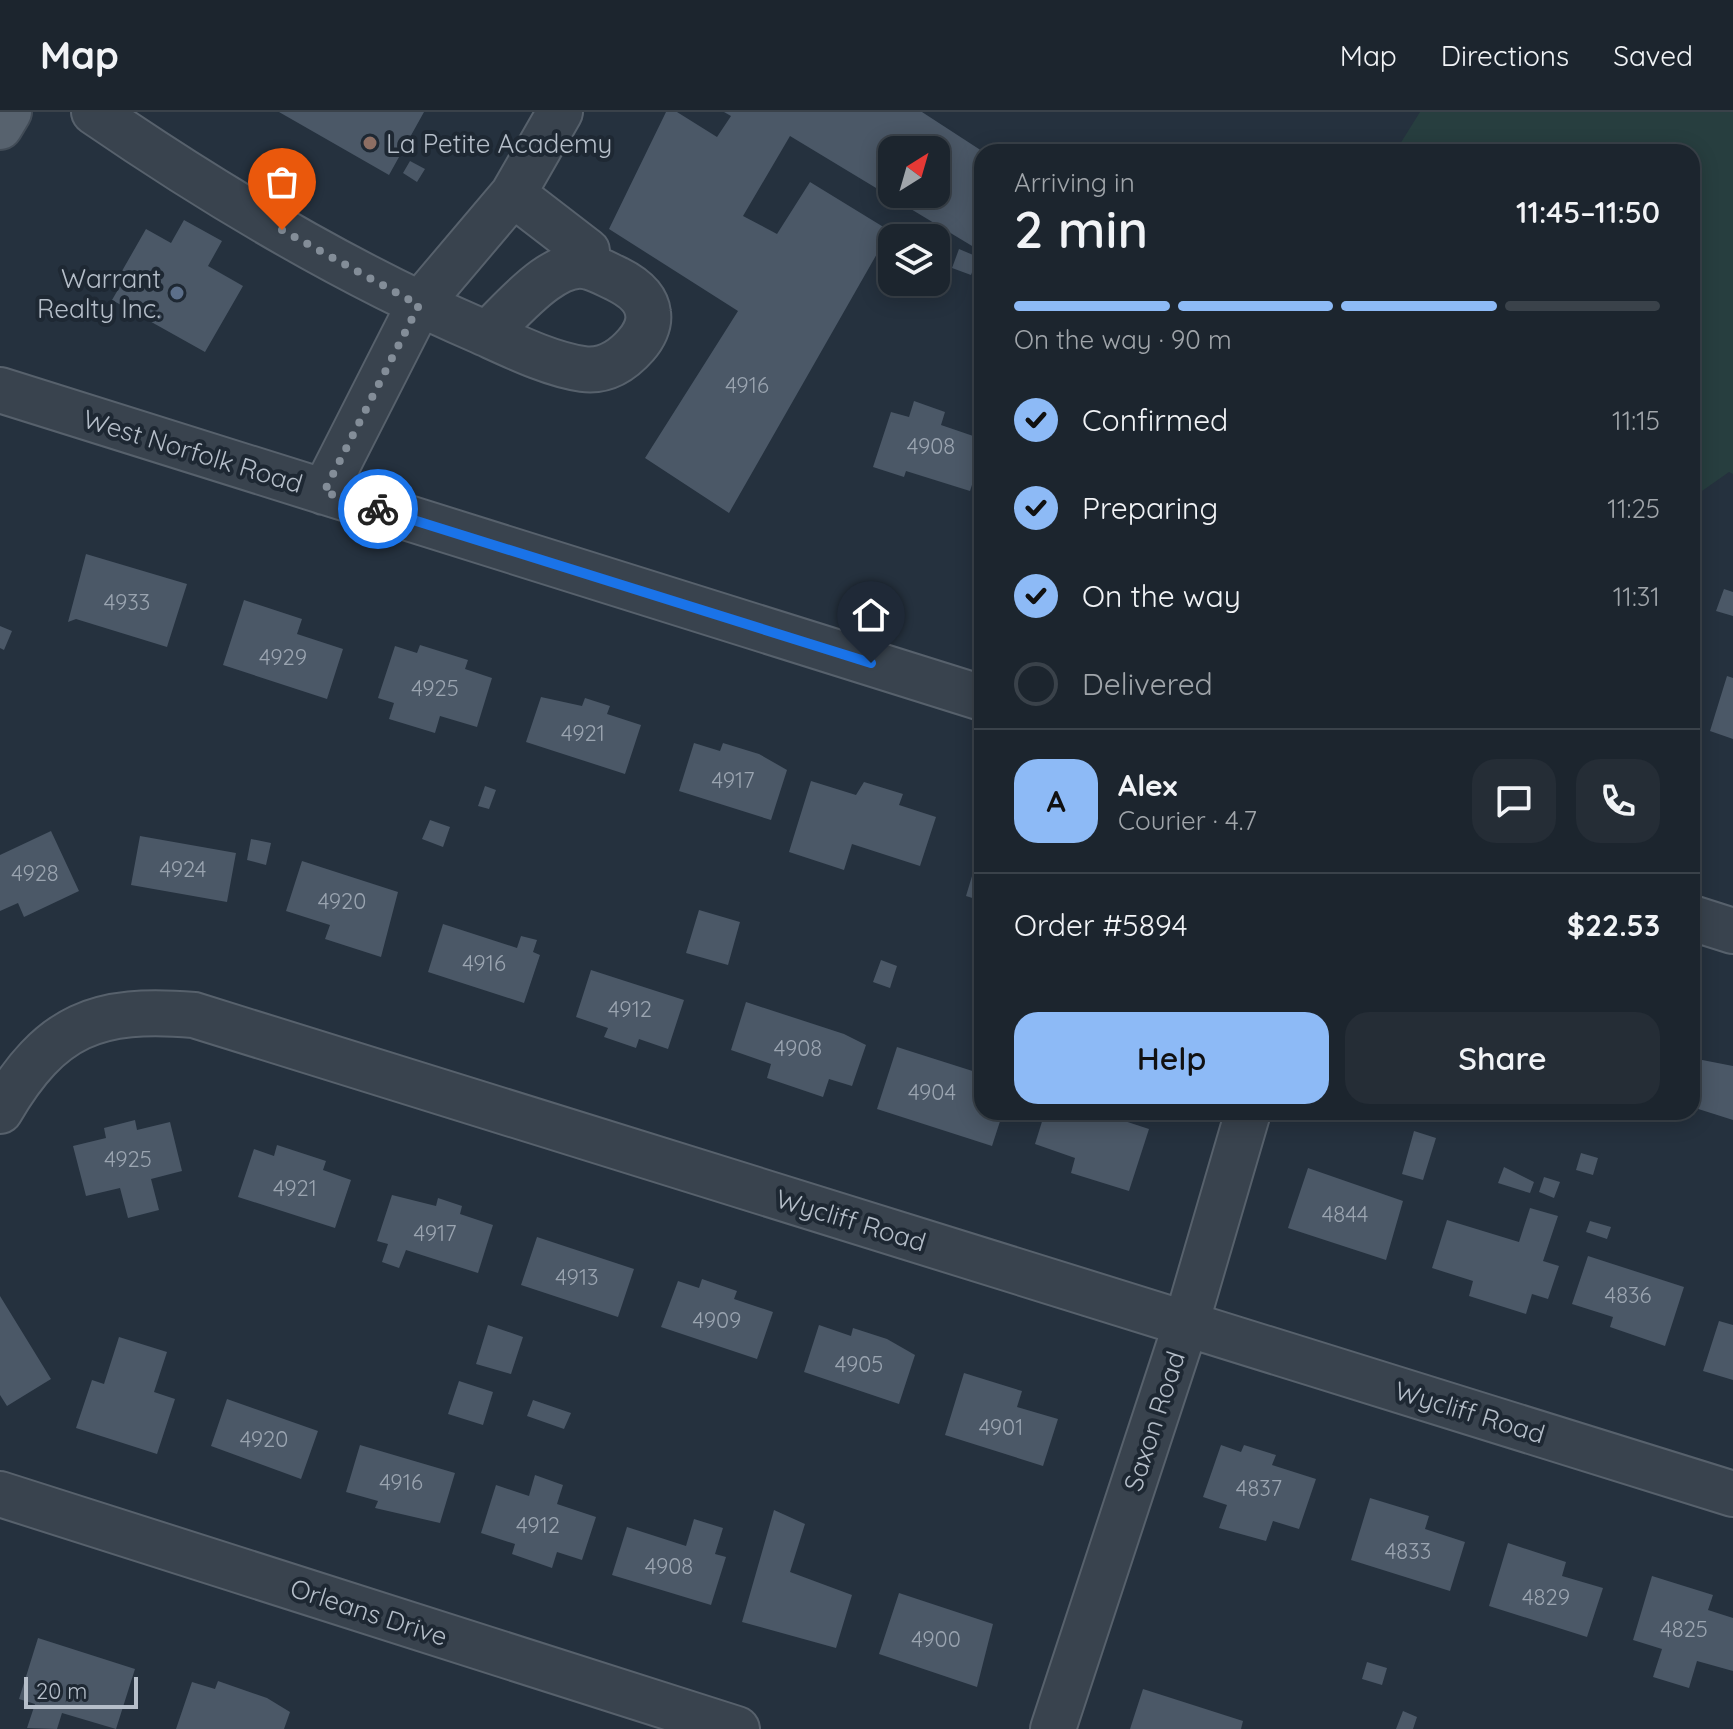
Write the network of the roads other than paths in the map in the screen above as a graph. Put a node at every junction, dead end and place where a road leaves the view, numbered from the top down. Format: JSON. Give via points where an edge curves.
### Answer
{"nodes":[{"id":1,"x":9,"y":112,"type":"edge"},
{"id":2,"x":560,"y":112,"type":"edge"},
{"id":3,"x":119,"y":119,"type":"edge"},
{"id":4,"x":0,"y":127,"type":"edge"},
{"id":5,"x":513,"y":194,"type":"junction"},
{"id":6,"x":588,"y":266,"type":"junction"},
{"id":7,"x":419,"y":305,"type":"junction"},
{"id":8,"x":487,"y":334,"type":"junction"},
{"id":9,"x":0,"y":390,"type":"edge"},
{"id":10,"x":324,"y":492,"type":"junction"},
{"id":11,"x":974,"y":695,"type":"edge"},
{"id":12,"x":1700,"y":921,"type":"edge"},
{"id":13,"x":1733,"y":931,"type":"edge"},
{"id":14,"x":0,"y":1111,"type":"edge"},
{"id":15,"x":1246,"y":1120,"type":"edge"},
{"id":16,"x":1186,"y":1324,"type":"junction"},
{"id":17,"x":0,"y":1494,"type":"edge"},
{"id":18,"x":1733,"y":1494,"type":"edge"},
{"id":19,"x":737,"y":1729,"type":"edge"},
{"id":20,"x":1053,"y":1729,"type":"edge"}],
"edges":[{"from":1,"to":4,"type":"main road"},
{"from":2,"to":5,"type":"street"},
{"from":3,"to":7,"type":"street","via":[[282,230]]},
{"from":5,"to":6,"type":"street","via":[[587,251]]},
{"from":5,"to":7,"type":"street"},
{"from":6,"to":8,"type":"street","via":[[567,266],[553,273]]},
{"from":6,"to":8,"type":"street","via":[[629,285],[649,314],[645,335],[624,359],[609,367],[583,369]]},
{"from":7,"to":8,"type":"street"},
{"from":7,"to":10,"type":"street"},
{"from":9,"to":10,"type":"street","name":"West Norfolk Road"},
{"from":10,"to":11,"type":"street","name":"West Norfolk Road"},
{"from":12,"to":13,"type":"street"},
{"from":14,"to":16,"type":"street","name":"Wycliff Road","via":[[44,1051],[75,1030],[141,1011],[194,1015]]},
{"from":15,"to":16,"type":"street","name":"Saxon Road"},
{"from":16,"to":18,"type":"street","name":"Wycliff Road"},
{"from":16,"to":20,"type":"street","name":"Saxon Road"},
{"from":17,"to":19,"type":"street","name":"Orleans Drive"}]}
